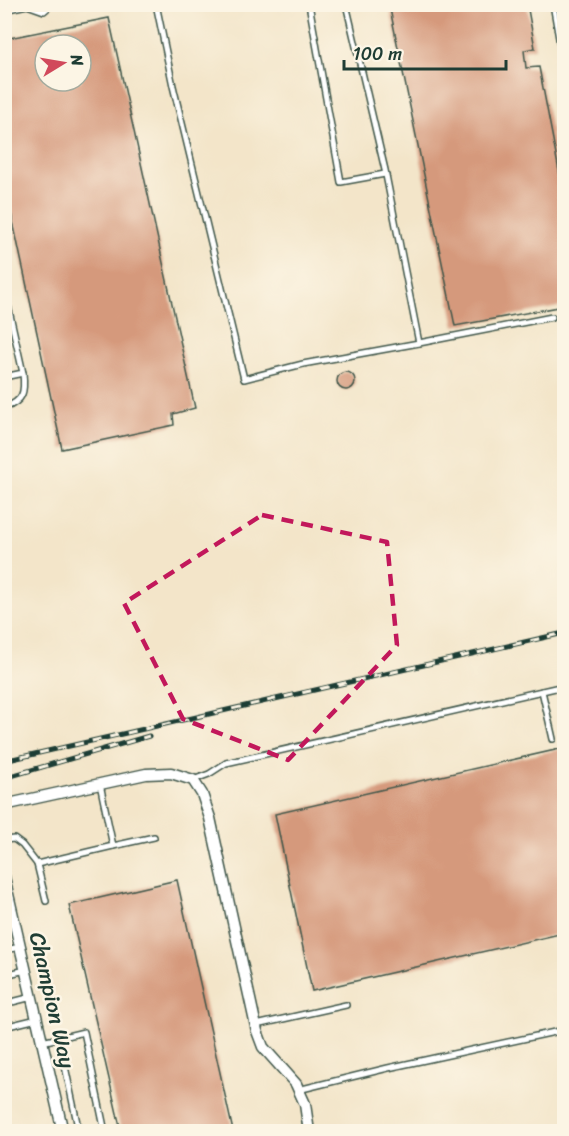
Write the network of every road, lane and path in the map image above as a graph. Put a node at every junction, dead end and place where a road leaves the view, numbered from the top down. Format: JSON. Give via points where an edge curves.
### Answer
{"nodes":[{"id":1,"x":52,"y":4,"type":"edge"},
{"id":2,"x":156,"y":4,"type":"edge"},
{"id":3,"x":309,"y":4,"type":"edge"},
{"id":4,"x":346,"y":4,"type":"edge"},
{"id":5,"x":553,"y":4,"type":"edge"},
{"id":6,"x":4,"y":10,"type":"edge"},
{"id":7,"x":564,"y":67,"type":"edge"},
{"id":8,"x":386,"y":174,"type":"junction"},
{"id":9,"x":4,"y":288,"type":"edge"},
{"id":10,"x":552,"y":317,"type":"dead end"},
{"id":11,"x":419,"y":343,"type":"junction"},
{"id":12,"x":23,"y":373,"type":"junction"},
{"id":13,"x":4,"y":376,"type":"edge"},
{"id":14,"x":4,"y":408,"type":"edge"},
{"id":15,"x":564,"y":686,"type":"edge"},
{"id":16,"x":542,"y":691,"type":"junction"},
{"id":17,"x":553,"y":739,"type":"dead end"},
{"id":18,"x":193,"y":780,"type":"junction"},
{"id":19,"x":100,"y":784,"type":"junction"},
{"id":20,"x":4,"y":805,"type":"edge"},
{"id":21,"x":154,"y":837,"type":"dead end"},
{"id":22,"x":4,"y":840,"type":"edge"},
{"id":23,"x":113,"y":846,"type":"junction"},
{"id":24,"x":37,"y":864,"type":"junction"},
{"id":25,"x":4,"y":877,"type":"edge"},
{"id":26,"x":46,"y":901,"type":"dead end"},
{"id":27,"x":21,"y":947,"type":"junction"},
{"id":28,"x":4,"y":950,"type":"edge"},
{"id":29,"x":26,"y":970,"type":"junction"},
{"id":30,"x":4,"y":975,"type":"edge"},
{"id":31,"x":32,"y":997,"type":"junction"},
{"id":32,"x":4,"y":1004,"type":"edge"},
{"id":33,"x":346,"y":1005,"type":"dead end"},
{"id":34,"x":37,"y":1019,"type":"junction"},
{"id":35,"x":256,"y":1025,"type":"junction"},
{"id":36,"x":4,"y":1028,"type":"edge"},
{"id":37,"x":564,"y":1030,"type":"edge"},
{"id":38,"x":58,"y":1038,"type":"junction"},
{"id":39,"x":42,"y":1042,"type":"junction"},
{"id":40,"x":298,"y":1090,"type":"junction"},
{"id":41,"x":63,"y":1131,"type":"edge"},
{"id":42,"x":79,"y":1131,"type":"edge"},
{"id":43,"x":105,"y":1131,"type":"edge"},
{"id":44,"x":309,"y":1131,"type":"edge"}],
"edges":[{"from":1,"to":6,"type":"lane","via":[[44,11],[27,5]]},
{"from":2,"to":11,"type":"lane","via":[[244,379],[303,363]]},
{"from":3,"to":8,"type":"lane","via":[[341,182]]},
{"from":4,"to":8,"type":"lane"},
{"from":5,"to":7,"type":"lane"},
{"from":8,"to":11,"type":"lane"},
{"from":9,"to":12,"type":"lane"},
{"from":10,"to":11,"type":"lane"},
{"from":12,"to":13,"type":"lane"},
{"from":12,"to":14,"type":"lane","via":[[25,389]]},
{"from":15,"to":16,"type":"lane"},
{"from":16,"to":17,"type":"lane"},
{"from":16,"to":18,"type":"lane","via":[[226,763]]},
{"from":18,"to":19,"type":"street","via":[[171,773],[146,774]]},
{"from":18,"to":35,"type":"street","via":[[210,818]]},
{"from":19,"to":20,"type":"street"},
{"from":19,"to":23,"type":"lane"},
{"from":21,"to":23,"type":"lane"},
{"from":22,"to":24,"type":"lane","via":[[14,839]]},
{"from":23,"to":24,"type":"lane"},
{"from":24,"to":26,"type":"lane"},
{"from":25,"to":27,"type":"street","name":"Champion Way"},
{"from":27,"to":28,"type":"lane"},
{"from":27,"to":29,"type":"street","name":"Champion Way"},
{"from":29,"to":30,"type":"lane"},
{"from":29,"to":31,"type":"street","name":"Champion Way"},
{"from":31,"to":32,"type":"lane"},
{"from":31,"to":34,"type":"street","name":"Champion Way"},
{"from":33,"to":35,"type":"lane"},
{"from":34,"to":36,"type":"lane"},
{"from":34,"to":39,"type":"street","name":"Champion Way"},
{"from":35,"to":40,"type":"street","via":[[263,1047]]},
{"from":37,"to":40,"type":"lane"},
{"from":38,"to":39,"type":"lane"},
{"from":38,"to":42,"type":"lane"},
{"from":38,"to":43,"type":"lane","via":[[84,1032]]},
{"from":39,"to":41,"type":"street","name":"Champion Way"},
{"from":40,"to":44,"type":"street","via":[[305,1104]]}]}
